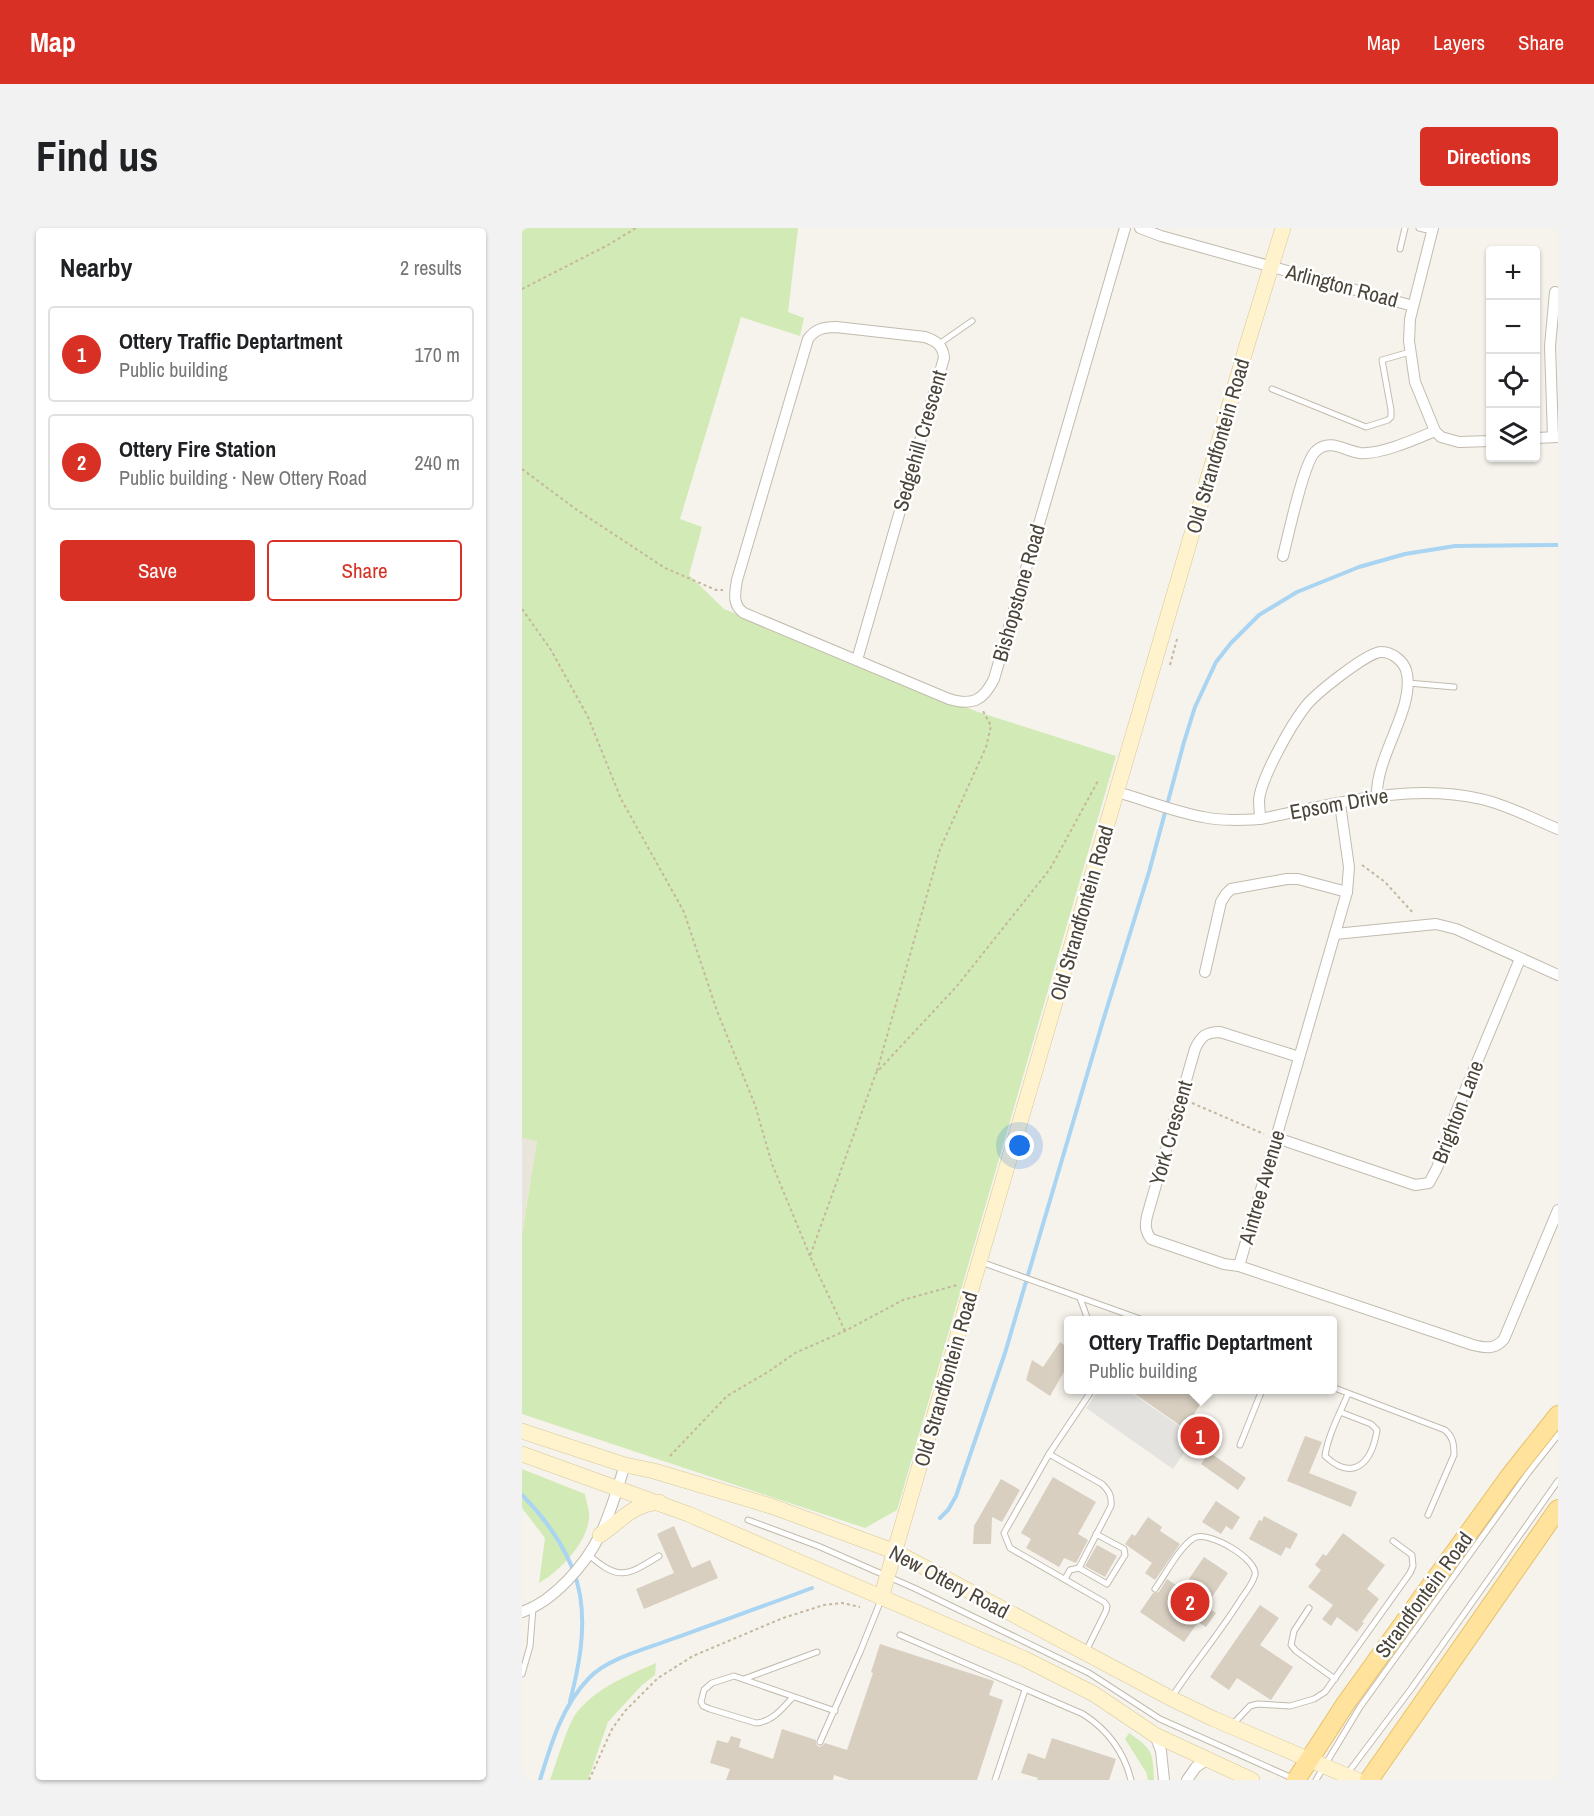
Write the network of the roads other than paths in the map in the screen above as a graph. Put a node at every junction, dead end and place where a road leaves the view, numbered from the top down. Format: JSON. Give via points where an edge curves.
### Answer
{"nodes":[{"id":1,"x":1125,"y":228,"type":"edge"},
{"id":2,"x":1140,"y":228,"type":"edge"},
{"id":3,"x":1283,"y":228,"type":"edge"},
{"id":4,"x":1406,"y":228,"type":"edge"},
{"id":5,"x":1419,"y":228,"type":"edge"},
{"id":6,"x":1432,"y":230,"type":"edge"},
{"id":7,"x":1400,"y":249,"type":"dead end"},
{"id":8,"x":1271,"y":267,"type":"junction"},
{"id":9,"x":1555,"y":292,"type":"dead end"},
{"id":10,"x":1413,"y":306,"type":"junction"},
{"id":11,"x":972,"y":321,"type":"dead end"},
{"id":12,"x":939,"y":344,"type":"junction"},
{"id":13,"x":1410,"y":352,"type":"junction"},
{"id":14,"x":1272,"y":389,"type":"dead end"},
{"id":15,"x":1435,"y":431,"type":"junction"},
{"id":16,"x":1556,"y":437,"type":"edge"},
{"id":17,"x":1540,"y":438,"type":"edge"},
{"id":18,"x":1486,"y":441,"type":"edge"},
{"id":19,"x":1283,"y":556,"type":"dead end"},
{"id":20,"x":857,"y":660,"type":"junction"},
{"id":21,"x":1407,"y":683,"type":"junction"},
{"id":22,"x":1454,"y":687,"type":"dead end"},
{"id":23,"x":1117,"y":792,"type":"junction"},
{"id":24,"x":1377,"y":797,"type":"junction"},
{"id":25,"x":1340,"y":804,"type":"junction"},
{"id":26,"x":1260,"y":819,"type":"junction"},
{"id":27,"x":1558,"y":828,"type":"edge"},
{"id":28,"x":1347,"y":892,"type":"junction"},
{"id":29,"x":1335,"y":934,"type":"junction"},
{"id":30,"x":1520,"y":959,"type":"junction"},
{"id":31,"x":1205,"y":972,"type":"dead end"},
{"id":32,"x":1558,"y":975,"type":"edge"},
{"id":33,"x":1299,"y":1057,"type":"junction"},
{"id":34,"x":1276,"y":1138,"type":"junction"},
{"id":35,"x":1558,"y":1210,"type":"edge"},
{"id":36,"x":980,"y":1262,"type":"junction"},
{"id":37,"x":1239,"y":1266,"type":"junction"},
{"id":38,"x":1080,"y":1298,"type":"junction"},
{"id":39,"x":1087,"y":1316,"type":"edge"},
{"id":40,"x":1132,"y":1316,"type":"edge"},
{"id":41,"x":1337,"y":1389,"type":"edge"},
{"id":42,"x":1089,"y":1394,"type":"edge"},
{"id":43,"x":1260,"y":1394,"type":"edge"},
{"id":44,"x":1348,"y":1394,"type":"junction"},
{"id":45,"x":1340,"y":1412,"type":"junction"},
{"id":46,"x":1558,"y":1415,"type":"edge"},
{"id":47,"x":522,"y":1431,"type":"edge"},
{"id":48,"x":1558,"y":1435,"type":"edge"},
{"id":49,"x":1240,"y":1445,"type":"dead end"},
{"id":50,"x":522,"y":1454,"type":"edge"},
{"id":51,"x":1049,"y":1454,"type":"junction"},
{"id":52,"x":625,"y":1465,"type":"junction"},
{"id":53,"x":1558,"y":1480,"type":"edge"},
{"id":54,"x":618,"y":1487,"type":"junction"},
{"id":55,"x":658,"y":1502,"type":"junction"},
{"id":56,"x":1558,"y":1509,"type":"edge"},
{"id":57,"x":1428,"y":1515,"type":"dead end"},
{"id":58,"x":748,"y":1520,"type":"dead end"},
{"id":59,"x":1096,"y":1534,"type":"junction"},
{"id":60,"x":600,"y":1535,"type":"junction"},
{"id":61,"x":1393,"y":1541,"type":"dead end"},
{"id":62,"x":896,"y":1552,"type":"junction"},
{"id":63,"x":659,"y":1556,"type":"dead end"},
{"id":64,"x":585,"y":1558,"type":"junction"},
{"id":65,"x":1079,"y":1568,"type":"junction"},
{"id":66,"x":888,"y":1576,"type":"junction"},
{"id":67,"x":1065,"y":1579,"type":"junction"},
{"id":68,"x":1155,"y":1589,"type":"dead end"},
{"id":69,"x":881,"y":1598,"type":"junction"},
{"id":70,"x":1309,"y":1608,"type":"dead end"},
{"id":71,"x":527,"y":1610,"type":"edge"},
{"id":72,"x":900,"y":1635,"type":"dead end"},
{"id":73,"x":817,"y":1652,"type":"dead end"},
{"id":74,"x":1085,"y":1653,"type":"junction"},
{"id":75,"x":522,"y":1674,"type":"edge"},
{"id":76,"x":744,"y":1679,"type":"junction"},
{"id":77,"x":1335,"y":1679,"type":"junction"},
{"id":78,"x":1025,"y":1690,"type":"junction"},
{"id":79,"x":793,"y":1697,"type":"junction"},
{"id":80,"x":1172,"y":1699,"type":"junction"},
{"id":81,"x":835,"y":1711,"type":"junction"},
{"id":82,"x":1231,"y":1726,"type":"junction"},
{"id":83,"x":1155,"y":1735,"type":"junction"},
{"id":84,"x":820,"y":1742,"type":"dead end"},
{"id":85,"x":1208,"y":1759,"type":"junction"},
{"id":86,"x":1317,"y":1763,"type":"junction"},
{"id":87,"x":1348,"y":1778,"type":"edge"},
{"id":88,"x":995,"y":1780,"type":"edge"},
{"id":89,"x":1131,"y":1780,"type":"edge"},
{"id":90,"x":1164,"y":1780,"type":"edge"},
{"id":91,"x":1187,"y":1780,"type":"edge"},
{"id":92,"x":1252,"y":1780,"type":"edge"},
{"id":93,"x":1296,"y":1780,"type":"edge"},
{"id":94,"x":1316,"y":1780,"type":"edge"},
{"id":95,"x":1369,"y":1780,"type":"edge"}],
"edges":[{"from":1,"to":20,"type":"street","name":"Bishopstone Road","via":[[988,691],[977,700],[960,702]]},
{"from":2,"to":8,"type":"street","name":"Arlington Road"},
{"from":3,"to":8,"type":"main road","name":"Old Strandfontein Road"},
{"from":4,"to":7,"type":"lane"},
{"from":5,"to":6,"type":"lane"},
{"from":6,"to":10,"type":"street"},
{"from":8,"to":10,"type":"street","name":"Arlington Road"},
{"from":8,"to":23,"type":"main road","name":"Old Strandfontein Road"},
{"from":9,"to":16,"type":"street","via":[[1550,346]]},
{"from":10,"to":13,"type":"street"},
{"from":11,"to":12,"type":"lane"},
{"from":12,"to":20,"type":"street","name":"Sedgehill Crescent","via":[[944,358]]},
{"from":12,"to":20,"type":"street","name":"Sedgehill Crescent","via":[[925,337],[836,327],[811,334],[735,590],[736,605],[744,613]]},
{"from":13,"to":14,"type":"lane","via":[[1382,360],[1391,417],[1369,427]]},
{"from":13,"to":15,"type":"street","via":[[1415,382]]},
{"from":15,"to":18,"type":"street","via":[[1450,441]]},
{"from":15,"to":19,"type":"street","via":[[1370,452],[1333,445],[1314,452]]},
{"from":16,"to":17,"type":"street"},
{"from":21,"to":22,"type":"lane"},
{"from":21,"to":24,"type":"street","via":[[1400,715],[1378,773]]},
{"from":21,"to":26,"type":"street","via":[[1403,664],[1382,651],[1364,659],[1306,705],[1267,775],[1259,800]]},
{"from":23,"to":26,"type":"street","name":"Epsom Drive","via":[[1186,813],[1218,819]]},
{"from":23,"to":36,"type":"main road","name":"Old Strandfontein Road"},
{"from":24,"to":25,"type":"street","name":"Epsom Drive"},
{"from":24,"to":27,"type":"street","name":"Epsom Drive","via":[[1424,792],[1462,795],[1501,805]]},
{"from":25,"to":26,"type":"street","name":"Epsom Drive"},
{"from":25,"to":28,"type":"street","name":"Aintree Avenue","via":[[1348,856]]},
{"from":28,"to":29,"type":"street","name":"Aintree Avenue"},
{"from":28,"to":31,"type":"street","via":[[1298,879],[1231,889],[1221,902]]},
{"from":29,"to":30,"type":"street","via":[[1436,924],[1456,929]]},
{"from":29,"to":33,"type":"street","name":"Aintree Avenue"},
{"from":30,"to":32,"type":"street"},
{"from":30,"to":34,"type":"street","name":"Brighton Lane","via":[[1429,1183],[1415,1185]]},
{"from":33,"to":34,"type":"street","name":"Aintree Avenue"},
{"from":33,"to":37,"type":"street","name":"York Crescent","via":[[1220,1032],[1201,1037],[1147,1216],[1145,1226],[1150,1239]]},
{"from":34,"to":37,"type":"street","name":"Aintree Avenue"},
{"from":35,"to":37,"type":"street","name":"Aintree Avenue","via":[[1504,1339],[1491,1348]]},
{"from":36,"to":38,"type":"lane"},
{"from":36,"to":62,"type":"main road","name":"Old Strandfontein Road"},
{"from":38,"to":39,"type":"lane"},
{"from":38,"to":40,"type":"lane"},
{"from":41,"to":44,"type":"lane"},
{"from":42,"to":51,"type":"lane"},
{"from":43,"to":49,"type":"lane"},
{"from":44,"to":45,"type":"lane"},
{"from":44,"to":57,"type":"lane","via":[[1452,1436],[1454,1455]]},
{"from":45,"to":45,"type":"lane","via":[[1325,1456],[1351,1470],[1363,1463],[1377,1430]]},
{"from":46,"to":86,"type":"main road","name":"Strandfontein Road","via":[[1346,1703]]},
{"from":47,"to":52,"type":"main road","name":"New Ottery Road"},
{"from":48,"to":86,"type":"lane"},
{"from":50,"to":54,"type":"main road","name":"New Ottery Road"},
{"from":51,"to":59,"type":"lane","via":[[1109,1490],[1111,1506]]},
{"from":51,"to":67,"type":"lane","via":[[1004,1533],[1010,1548]]},
{"from":52,"to":54,"type":"street"},
{"from":52,"to":62,"type":"main road","name":"New Ottery Road","via":[[771,1506]]},
{"from":53,"to":87,"type":"lane"},
{"from":54,"to":55,"type":"main road","name":"New Ottery Road"},
{"from":54,"to":60,"type":"street"},
{"from":55,"to":60,"type":"main road","via":[[638,1506]]},
{"from":55,"to":69,"type":"main road","name":"New Ottery Road"},
{"from":56,"to":95,"type":"main road"},
{"from":58,"to":66,"type":"lane"},
{"from":59,"to":65,"type":"lane"},
{"from":59,"to":65,"type":"lane","via":[[1124,1549],[1125,1555],[1107,1584]]},
{"from":60,"to":64,"type":"street"},
{"from":61,"to":77,"type":"lane","via":[[1412,1555],[1413,1566]]},
{"from":62,"to":66,"type":"main road","name":"Old Strandfontein Road"},
{"from":62,"to":74,"type":"main road","name":"New Ottery Road"},
{"from":63,"to":64,"type":"lane","via":[[623,1574]]},
{"from":64,"to":71,"type":"street","via":[[554,1594]]},
{"from":65,"to":67,"type":"lane","via":[[1072,1568]]},
{"from":66,"to":69,"type":"main road","name":"Old Strandfontein Road"},
{"from":66,"to":93,"type":"lane","via":[[1089,1673],[1160,1719]]},
{"from":67,"to":74,"type":"lane","via":[[1107,1606]]},
{"from":68,"to":80,"type":"lane","via":[[1185,1546],[1200,1536],[1215,1539],[1248,1560],[1256,1571]]},
{"from":69,"to":81,"type":"lane"},
{"from":69,"to":83,"type":"main road","name":"New Ottery Road","via":[[1064,1677]]},
{"from":70,"to":77,"type":"lane","via":[[1294,1631],[1291,1645]]},
{"from":71,"to":75,"type":"lane","via":[[530,1646]]},
{"from":72,"to":78,"type":"lane"},
{"from":73,"to":76,"type":"lane"},
{"from":74,"to":80,"type":"main road","name":"New Ottery Road"},
{"from":76,"to":79,"type":"lane"},
{"from":76,"to":79,"type":"lane","via":[[734,1676],[712,1683],[701,1697],[704,1706],[764,1723]]},
{"from":77,"to":82,"type":"lane","via":[[1324,1692],[1303,1703],[1250,1706]]},
{"from":78,"to":88,"type":"lane"},
{"from":78,"to":89,"type":"lane","via":[[1095,1722],[1119,1750]]},
{"from":79,"to":81,"type":"lane"},
{"from":80,"to":82,"type":"main road","name":"New Ottery Road"},
{"from":81,"to":84,"type":"lane"},
{"from":82,"to":86,"type":"main road","name":"New Ottery Road"},
{"from":83,"to":85,"type":"main road","name":"New Ottery Road"},
{"from":83,"to":90,"type":"street"},
{"from":85,"to":91,"type":"street"},
{"from":85,"to":92,"type":"main road","name":"New Ottery Road"},
{"from":86,"to":87,"type":"main road","name":"New Ottery Road"},
{"from":86,"to":93,"type":"main road","name":"Strandfontein Road"},
{"from":86,"to":94,"type":"lane"}]}
